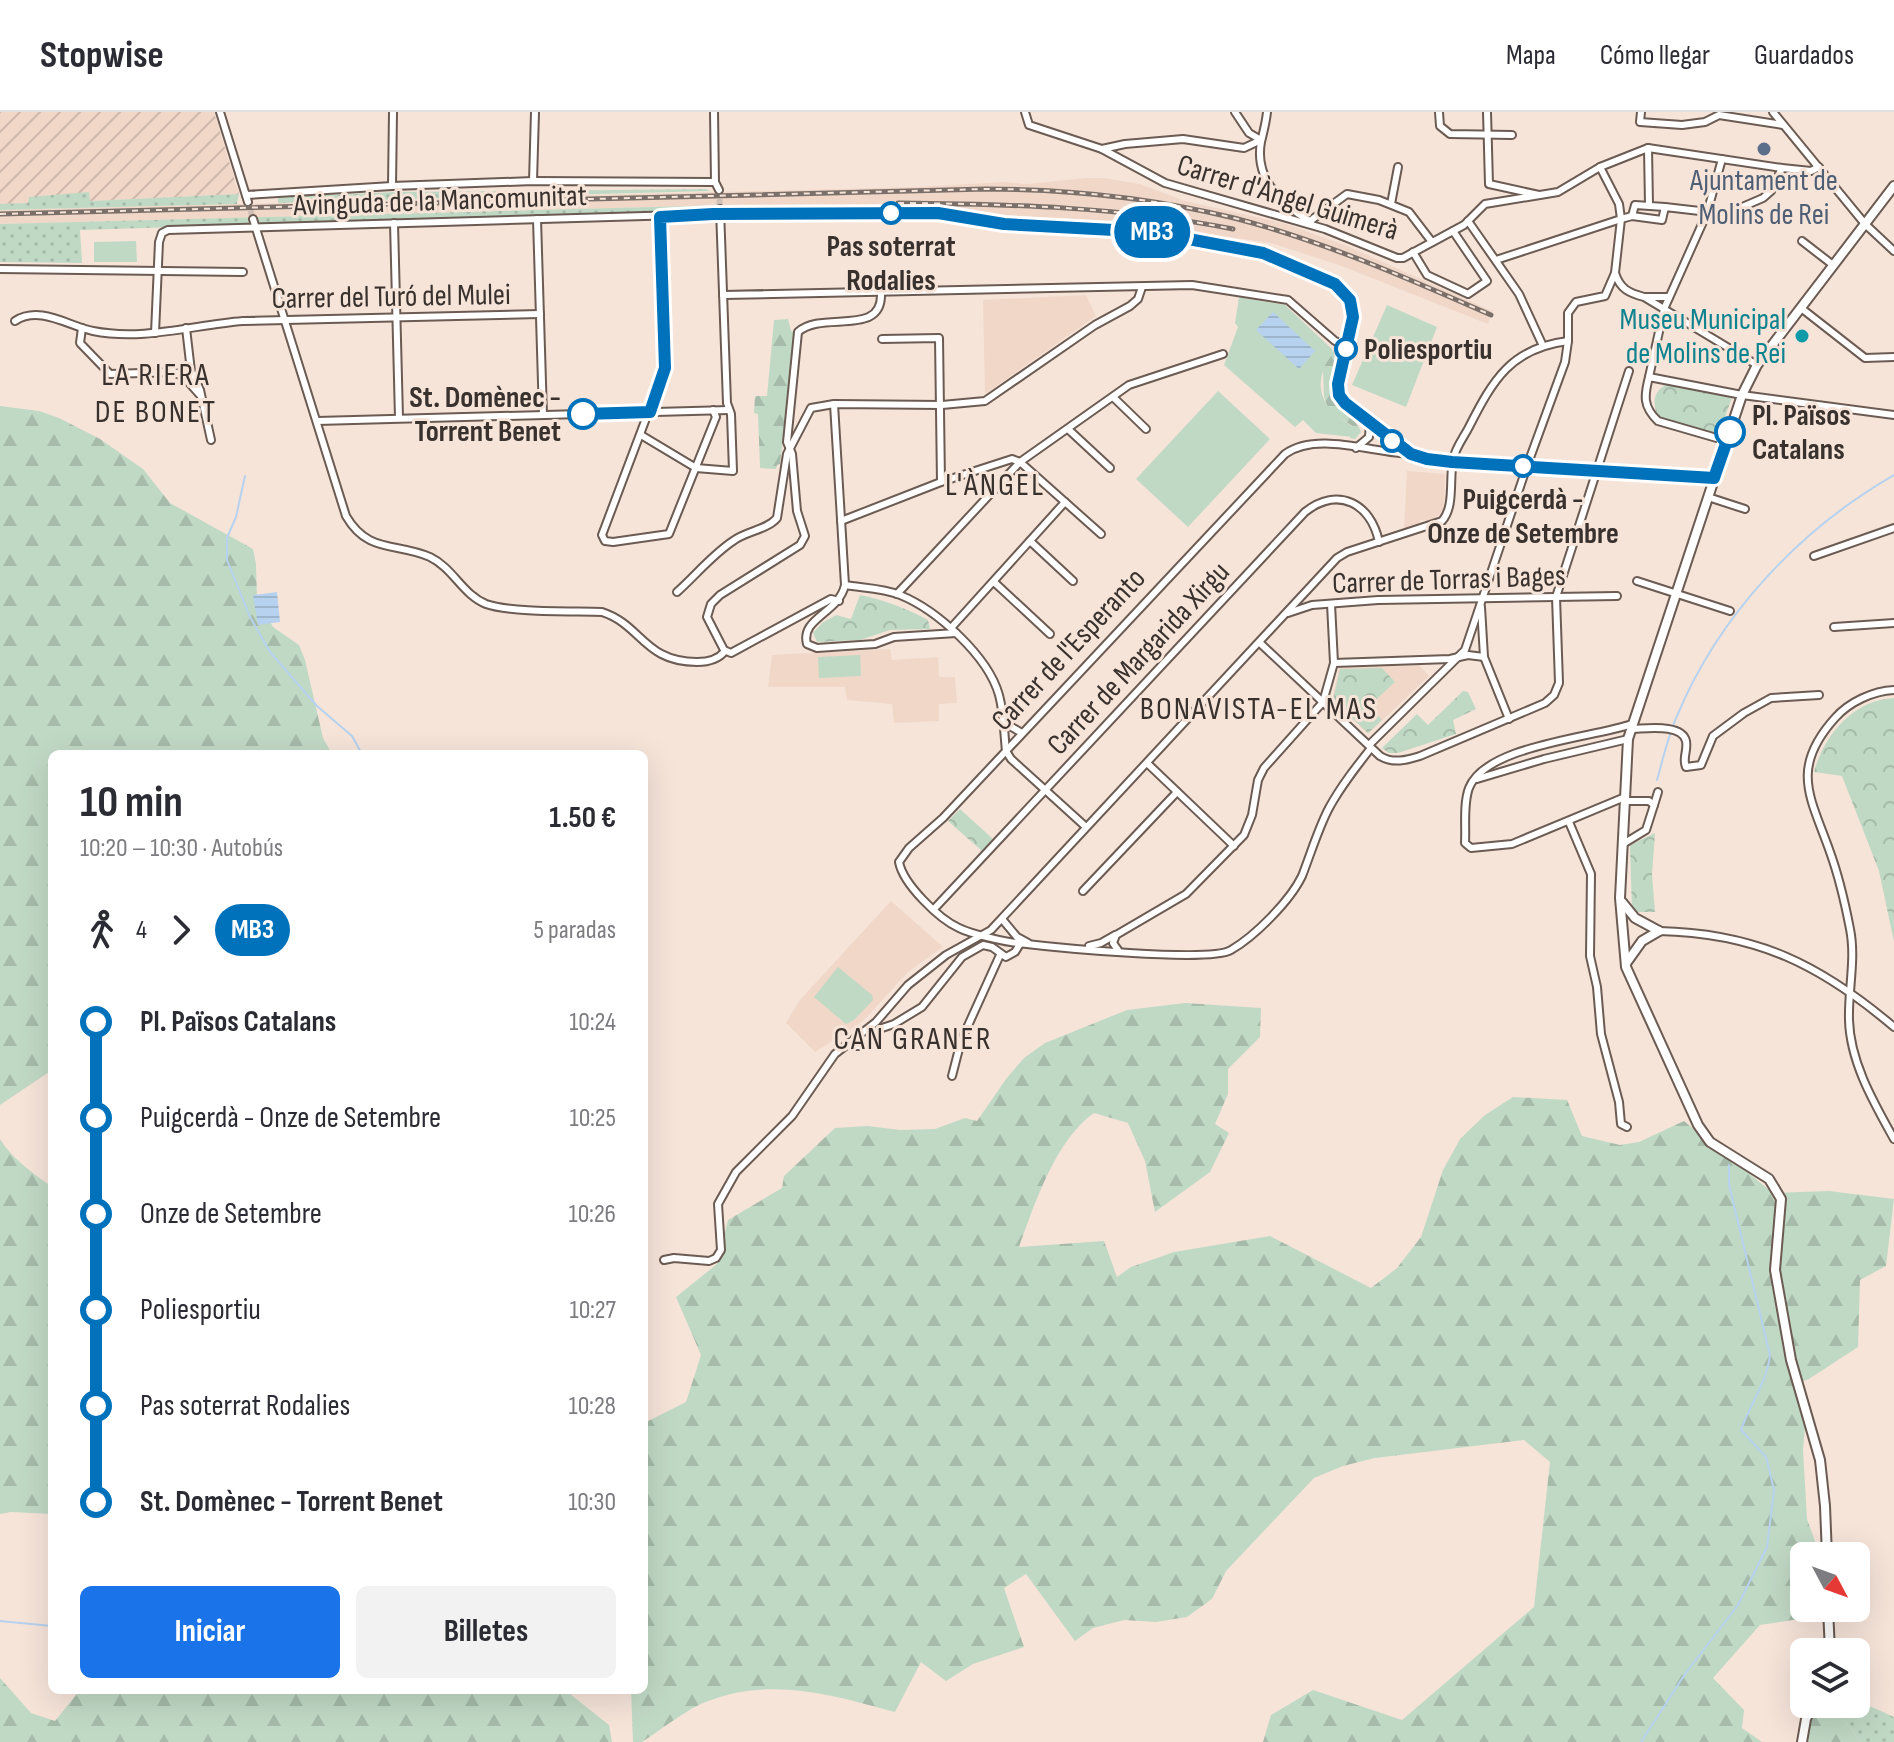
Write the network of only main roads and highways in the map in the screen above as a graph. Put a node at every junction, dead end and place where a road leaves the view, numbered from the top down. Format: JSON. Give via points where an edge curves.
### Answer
{"nodes":[{"id":1,"x":1894,"y":186,"type":"edge"},
{"id":2,"x":1890,"y":196,"type":"edge"},
{"id":3,"x":1411,"y":454,"type":"road end"},
{"id":4,"x":1714,"y":478,"type":"junction"},
{"id":5,"x":1620,"y":898,"type":"junction"},
{"id":6,"x":1641,"y":922,"type":"junction"},
{"id":7,"x":1624,"y":931,"type":"junction"},
{"id":8,"x":1643,"y":940,"type":"junction"},
{"id":9,"x":1626,"y":967,"type":"junction"},
{"id":10,"x":1826,"y":1542,"type":"edge"},
{"id":11,"x":1806,"y":1718,"type":"edge"},
{"id":12,"x":1802,"y":1742,"type":"edge"}],
"edges":[{"from":1,"to":2,"type":"main road"},
{"from":2,"to":4,"type":"main road","via":[[1757,365]]},
{"from":3,"to":4,"type":"main road","name":"Carrer de l'Esperanto","via":[[1452,462]]},
{"from":4,"to":5,"type":"main road","via":[[1628,739]]},
{"from":5,"to":6,"type":"main road"},
{"from":5,"to":7,"type":"main road"},
{"from":6,"to":7,"type":"main road","via":[[1630,922]]},
{"from":6,"to":8,"type":"main road","via":[[1646,928]]},
{"from":6,"to":8,"type":"main road","via":[[1659,931]]},
{"from":7,"to":8,"type":"main road","via":[[1632,943]]},
{"from":7,"to":9,"type":"main road"},
{"from":8,"to":9,"type":"main road"},
{"from":9,"to":10,"type":"main road","via":[[1698,1125],[1710,1142],[1769,1179],[1781,1199],[1775,1270],[1791,1360],[1822,1469]]},
{"from":11,"to":12,"type":"main road"}]}
